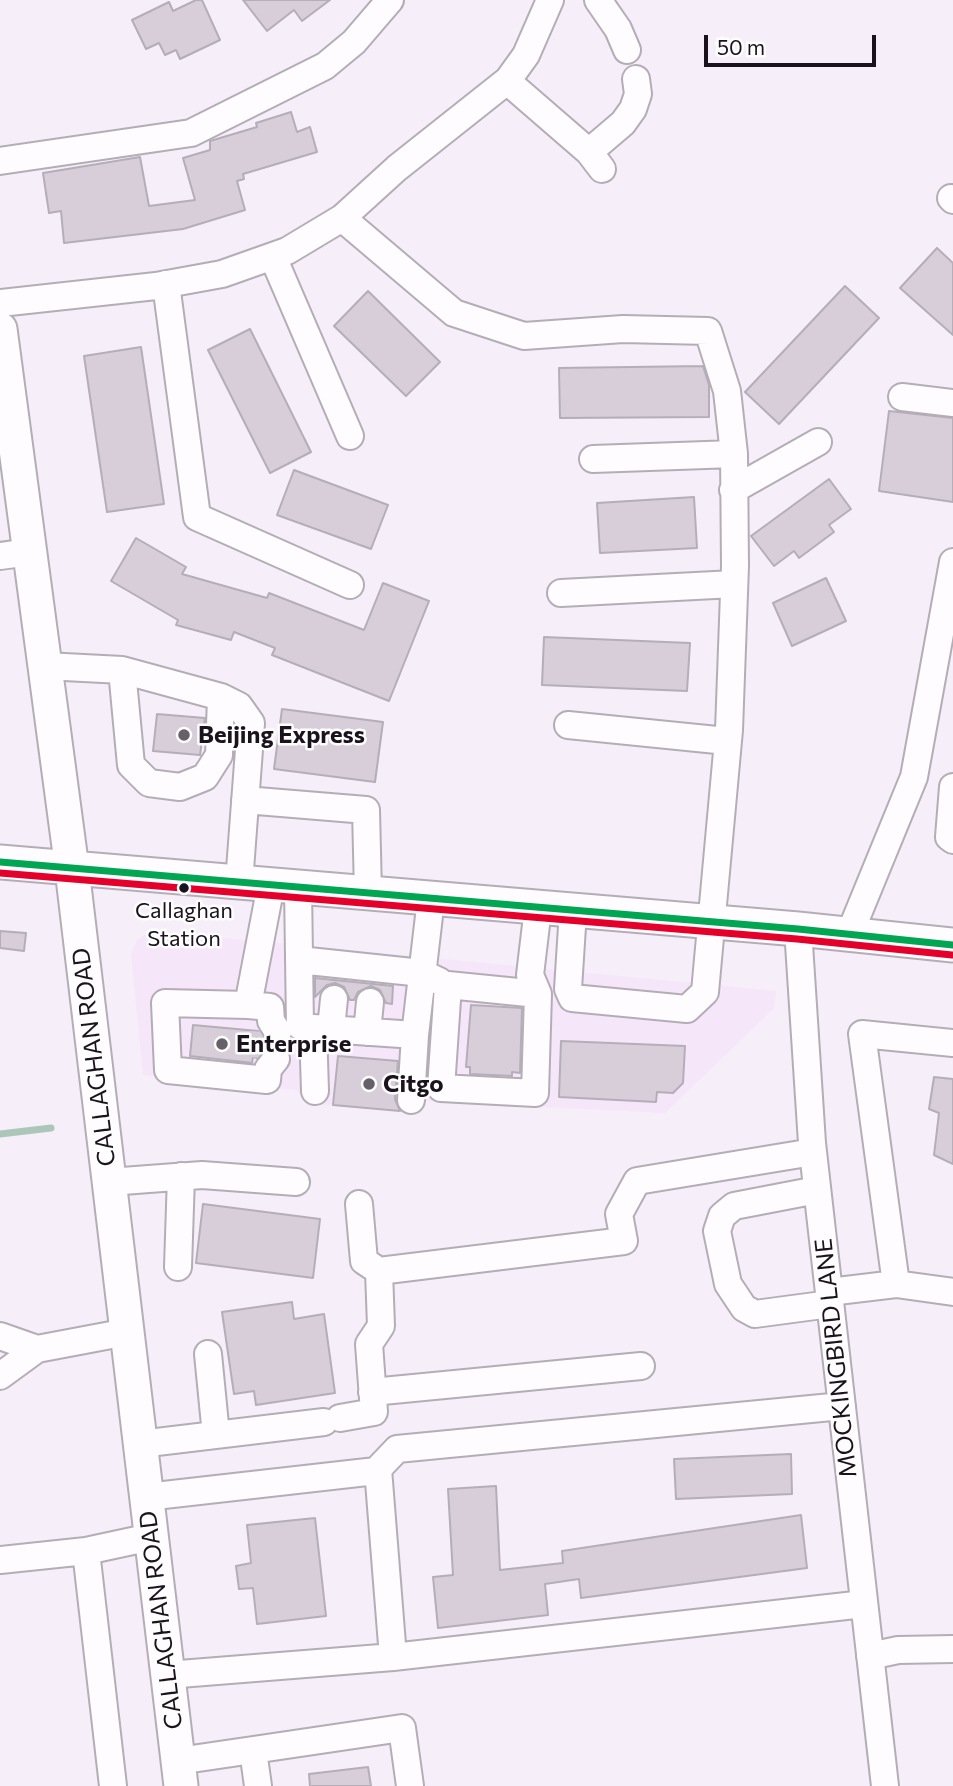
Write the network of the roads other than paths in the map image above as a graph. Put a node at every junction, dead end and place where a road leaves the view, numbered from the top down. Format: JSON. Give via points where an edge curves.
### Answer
{"nodes":[{"id":1,"x":390,"y":0,"type":"edge"},
{"id":2,"x":550,"y":0,"type":"edge"},
{"id":3,"x":598,"y":0,"type":"edge"},
{"id":4,"x":626,"y":50,"type":"dead end"},
{"id":5,"x":636,"y":79,"type":"dead end"},
{"id":6,"x":507,"y":81,"type":"junction"},
{"id":7,"x":0,"y":161,"type":"edge"},
{"id":8,"x":342,"y":218,"type":"junction"},
{"id":9,"x":273,"y":257,"type":"junction"},
{"id":10,"x":166,"y":284,"type":"junction"},
{"id":11,"x":0,"y":303,"type":"edge"},
{"id":12,"x":0,"y":329,"type":"edge"},
{"id":13,"x":902,"y":397,"type":"dead end"},
{"id":14,"x":953,"y":403,"type":"edge"},
{"id":15,"x":350,"y":436,"type":"dead end"},
{"id":16,"x":818,"y":442,"type":"dead end"},
{"id":17,"x":734,"y":454,"type":"junction"},
{"id":18,"x":593,"y":459,"type":"dead end"},
{"id":19,"x":733,"y":490,"type":"junction"},
{"id":20,"x":15,"y":554,"type":"edge"},
{"id":21,"x":953,"y":562,"type":"edge"},
{"id":22,"x":734,"y":584,"type":"junction"},
{"id":23,"x":350,"y":585,"type":"dead end"},
{"id":24,"x":561,"y":593,"type":"dead end"},
{"id":25,"x":45,"y":666,"type":"junction"},
{"id":26,"x":122,"y":670,"type":"junction"},
{"id":27,"x":221,"y":697,"type":"junction"},
{"id":28,"x":568,"y":725,"type":"dead end"},
{"id":29,"x":727,"y":741,"type":"junction"},
{"id":30,"x":953,"y":787,"type":"edge"},
{"id":31,"x":245,"y":800,"type":"junction"},
{"id":32,"x":953,"y":840,"type":"edge"},
{"id":33,"x":0,"y":862,"type":"edge"},
{"id":34,"x":72,"y":869,"type":"junction"},
{"id":35,"x":269,"y":885,"type":"junction"},
{"id":36,"x":368,"y":893,"type":"junction"},
{"id":37,"x":432,"y":899,"type":"junction"},
{"id":38,"x":538,"y":908,"type":"junction"},
{"id":39,"x":573,"y":911,"type":"junction"},
{"id":40,"x":711,"y":922,"type":"junction"},
{"id":41,"x":798,"y":929,"type":"junction"},
{"id":42,"x":850,"y":933,"type":"junction"},
{"id":43,"x":953,"y":944,"type":"edge"},
{"id":44,"x":299,"y":960,"type":"junction"},
{"id":45,"x":422,"y":973,"type":"junction"},
{"id":46,"x":335,"y":979,"type":"junction"},
{"id":47,"x":372,"y":982,"type":"junction"},
{"id":48,"x":448,"y":985,"type":"junction"},
{"id":49,"x":538,"y":994,"type":"junction"},
{"id":50,"x":248,"y":1005,"type":"junction"},
{"id":51,"x":271,"y":1028,"type":"tunnel mouth"},
{"id":52,"x":322,"y":1028,"type":"junction"},
{"id":53,"x":367,"y":1032,"type":"junction"},
{"id":54,"x":415,"y":1035,"type":"junction"},
{"id":55,"x":953,"y":1043,"type":"edge"},
{"id":56,"x":269,"y":1062,"type":"tunnel mouth"},
{"id":57,"x":315,"y":1091,"type":"dead end"},
{"id":58,"x":411,"y":1100,"type":"dead end"},
{"id":59,"x":813,"y":1152,"type":"junction"},
{"id":60,"x":180,"y":1177,"type":"junction"},
{"id":61,"x":109,"y":1182,"type":"junction"},
{"id":62,"x":296,"y":1182,"type":"dead end"},
{"id":63,"x":817,"y":1190,"type":"junction"},
{"id":64,"x":359,"y":1204,"type":"dead end"},
{"id":65,"x":178,"y":1267,"type":"dead end"},
{"id":66,"x":379,"y":1271,"type":"junction"},
{"id":67,"x":896,"y":1284,"type":"junction"},
{"id":68,"x":953,"y":1292,"type":"edge"},
{"id":69,"x":830,"y":1298,"type":"junction"},
{"id":70,"x":127,"y":1332,"type":"junction"},
{"id":71,"x":0,"y":1336,"type":"edge"},
{"id":72,"x":37,"y":1349,"type":"junction"},
{"id":73,"x":208,"y":1354,"type":"dead end"},
{"id":74,"x":641,"y":1366,"type":"dead end"},
{"id":75,"x":0,"y":1376,"type":"edge"},
{"id":76,"x":372,"y":1392,"type":"junction"},
{"id":77,"x":842,"y":1406,"type":"junction"},
{"id":78,"x":216,"y":1435,"type":"junction"},
{"id":79,"x":140,"y":1444,"type":"junction"},
{"id":80,"x":378,"y":1469,"type":"junction"},
{"id":81,"x":146,"y":1497,"type":"junction"},
{"id":82,"x":151,"y":1537,"type":"junction"},
{"id":83,"x":86,"y":1551,"type":"junction"},
{"id":84,"x":0,"y":1560,"type":"edge"},
{"id":85,"x":864,"y":1604,"type":"junction"},
{"id":86,"x":953,"y":1648,"type":"edge"},
{"id":87,"x":870,"y":1656,"type":"junction"},
{"id":88,"x":393,"y":1657,"type":"junction"},
{"id":89,"x":167,"y":1675,"type":"junction"},
{"id":90,"x":253,"y":1751,"type":"junction"},
{"id":91,"x":179,"y":1774,"type":"edge"},
{"id":92,"x":113,"y":1786,"type":"edge"},
{"id":93,"x":258,"y":1786,"type":"edge"},
{"id":94,"x":410,"y":1786,"type":"edge"},
{"id":95,"x":885,"y":1786,"type":"edge"}],
"edges":[{"from":1,"to":7,"type":"street","via":[[354,42],[325,66],[191,133]]},
{"from":2,"to":6,"type":"street","via":[[526,55]]},
{"from":3,"to":4,"type":"street"},
{"from":5,"to":6,"type":"street","via":[[633,109],[595,161]]},
{"from":6,"to":8,"type":"street"},
{"from":8,"to":9,"type":"street"},
{"from":8,"to":17,"type":"street","via":[[454,313],[524,336],[623,329],[708,331],[727,391]]},
{"from":9,"to":10,"type":"street","via":[[222,274]]},
{"from":9,"to":15,"type":"street"},
{"from":10,"to":11,"type":"street"},
{"from":10,"to":23,"type":"street","via":[[197,517]]},
{"from":12,"to":20,"type":"main road","name":"CALLAGHAN ROAD"},
{"from":13,"to":14,"type":"street"},
{"from":16,"to":19,"type":"street"},
{"from":17,"to":18,"type":"street"},
{"from":17,"to":19,"type":"street"},
{"from":19,"to":22,"type":"street"},
{"from":20,"to":25,"type":"main road","name":"CALLAGHAN ROAD"},
{"from":21,"to":42,"type":"street","via":[[914,777]]},
{"from":22,"to":24,"type":"street"},
{"from":22,"to":29,"type":"street"},
{"from":25,"to":26,"type":"street"},
{"from":25,"to":34,"type":"main road","name":"CALLAGHAN ROAD"},
{"from":26,"to":27,"type":"street"},
{"from":26,"to":27,"type":"street","via":[[131,765],[149,783],[180,787],[205,777],[219,755]]},
{"from":27,"to":31,"type":"street","via":[[239,706],[251,723]]},
{"from":28,"to":29,"type":"street"},
{"from":29,"to":40,"type":"street"},
{"from":30,"to":32,"type":"street","via":[[949,837]]},
{"from":31,"to":35,"type":"street"},
{"from":31,"to":36,"type":"street","via":[[366,810]]},
{"from":33,"to":34,"type":"main road"},
{"from":34,"to":35,"type":"main road"},
{"from":34,"to":61,"type":"main road","name":"CALLAGHAN ROAD"},
{"from":35,"to":36,"type":"main road"},
{"from":35,"to":44,"type":"street"},
{"from":35,"to":50,"type":"street"},
{"from":36,"to":37,"type":"main road"},
{"from":37,"to":38,"type":"main road"},
{"from":37,"to":45,"type":"street"},
{"from":38,"to":39,"type":"main road"},
{"from":38,"to":49,"type":"street","via":[[530,975]]},
{"from":39,"to":40,"type":"main road"},
{"from":39,"to":40,"type":"street","via":[[568,989],[572,998],[672,1009],[687,1009],[705,992]]},
{"from":40,"to":41,"type":"main road"},
{"from":41,"to":42,"type":"main road"},
{"from":41,"to":59,"type":"street","name":"MOCKINGBIRD LANE"},
{"from":42,"to":43,"type":"main road"},
{"from":44,"to":46,"type":"street"},
{"from":44,"to":52,"type":"street","via":[[300,1026]]},
{"from":45,"to":47,"type":"street"},
{"from":45,"to":48,"type":"street"},
{"from":45,"to":54,"type":"street"},
{"from":46,"to":47,"type":"street"},
{"from":46,"to":52,"type":"street"},
{"from":47,"to":53,"type":"street"},
{"from":48,"to":49,"type":"street"},
{"from":48,"to":49,"type":"street","via":[[441,1088],[536,1093]]},
{"from":50,"to":51,"type":"street","via":[[270,1007]]},
{"from":50,"to":56,"type":"street","via":[[164,1003],[167,1070],[267,1080]]},
{"from":52,"to":53,"type":"street"},
{"from":52,"to":57,"type":"street"},
{"from":53,"to":54,"type":"street"},
{"from":54,"to":58,"type":"street"},
{"from":55,"to":67,"type":"street","via":[[862,1034]]},
{"from":59,"to":63,"type":"street","name":"MOCKINGBIRD LANE"},
{"from":59,"to":66,"type":"street","via":[[637,1181],[619,1214],[624,1241]]},
{"from":60,"to":61,"type":"street"},
{"from":60,"to":62,"type":"street"},
{"from":60,"to":65,"type":"street"},
{"from":61,"to":70,"type":"main road","name":"CALLAGHAN ROAD"},
{"from":63,"to":69,"type":"street","name":"MOCKINGBIRD LANE"},
{"from":63,"to":69,"type":"street","via":[[734,1206],[722,1216],[717,1231],[728,1284],[744,1308],[755,1314]]},
{"from":64,"to":66,"type":"street","via":[[364,1261]]},
{"from":66,"to":76,"type":"street","via":[[381,1326],[369,1344]]},
{"from":67,"to":68,"type":"street"},
{"from":67,"to":69,"type":"street"},
{"from":69,"to":77,"type":"street","name":"MOCKINGBIRD LANE"},
{"from":70,"to":72,"type":"street"},
{"from":70,"to":79,"type":"main road","name":"CALLAGHAN ROAD"},
{"from":71,"to":72,"type":"street"},
{"from":72,"to":75,"type":"street"},
{"from":73,"to":78,"type":"street"},
{"from":74,"to":76,"type":"street"},
{"from":76,"to":78,"type":"street","via":[[374,1412]]},
{"from":77,"to":80,"type":"street","via":[[397,1449]]},
{"from":77,"to":85,"type":"street","name":"MOCKINGBIRD LANE"},
{"from":78,"to":79,"type":"street"},
{"from":79,"to":81,"type":"main road","name":"CALLAGHAN ROAD"},
{"from":80,"to":81,"type":"street"},
{"from":80,"to":88,"type":"street"},
{"from":81,"to":82,"type":"main road","name":"CALLAGHAN ROAD"},
{"from":82,"to":83,"type":"street"},
{"from":82,"to":89,"type":"main road","name":"CALLAGHAN ROAD"},
{"from":83,"to":84,"type":"street"},
{"from":83,"to":92,"type":"street"},
{"from":85,"to":87,"type":"street","name":"MOCKINGBIRD LANE"},
{"from":85,"to":88,"type":"street"},
{"from":86,"to":87,"type":"street"},
{"from":87,"to":95,"type":"street","name":"MOCKINGBIRD LANE"},
{"from":88,"to":89,"type":"street"},
{"from":89,"to":91,"type":"main road","name":"CALLAGHAN ROAD"},
{"from":90,"to":91,"type":"street"},
{"from":90,"to":93,"type":"street"},
{"from":90,"to":94,"type":"street","via":[[402,1728]]}]}
